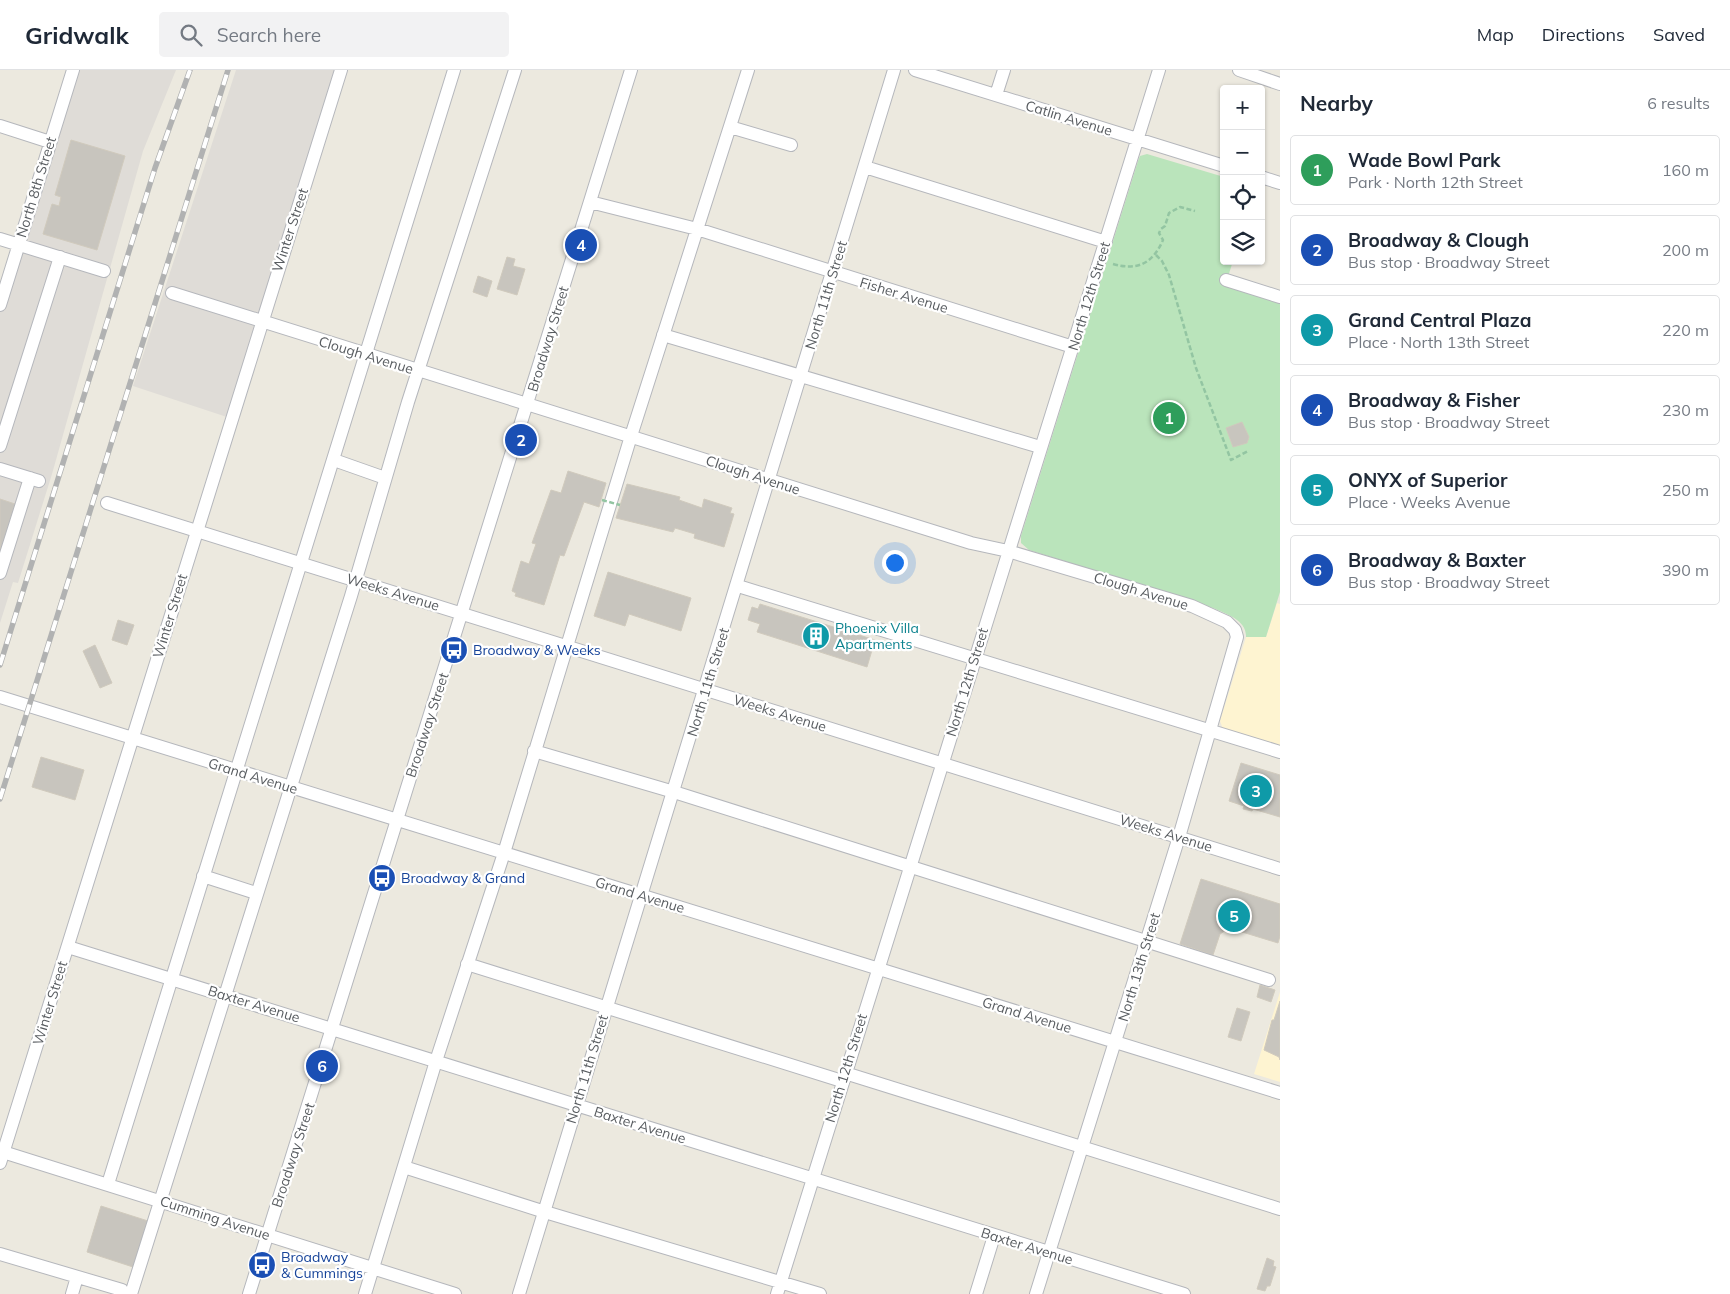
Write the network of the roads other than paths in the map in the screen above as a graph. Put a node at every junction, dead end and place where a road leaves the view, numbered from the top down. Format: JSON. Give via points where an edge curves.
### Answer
{"nodes":[{"id":1,"x":73,"y":70,"type":"edge"},
{"id":2,"x":341,"y":70,"type":"edge"},
{"id":3,"x":454,"y":70,"type":"edge"},
{"id":4,"x":516,"y":70,"type":"edge"},
{"id":5,"x":631,"y":70,"type":"edge"},
{"id":6,"x":748,"y":70,"type":"edge"},
{"id":7,"x":894,"y":70,"type":"edge"},
{"id":8,"x":915,"y":70,"type":"edge"},
{"id":9,"x":1004,"y":70,"type":"edge"},
{"id":10,"x":1158,"y":70,"type":"edge"},
{"id":11,"x":1239,"y":70,"type":"edge"},
{"id":12,"x":1280,"y":84,"type":"edge"},
{"id":13,"x":996,"y":95,"type":"junction"},
{"id":14,"x":0,"y":126,"type":"edge"},
{"id":15,"x":730,"y":126,"type":"junction"},
{"id":16,"x":1136,"y":139,"type":"junction"},
{"id":17,"x":50,"y":142,"type":"junction"},
{"id":18,"x":791,"y":145,"type":"dead end"},
{"id":19,"x":1220,"y":165,"type":"edge"},
{"id":20,"x":865,"y":167,"type":"junction"},
{"id":21,"x":1265,"y":178,"type":"edge"},
{"id":22,"x":1280,"y":183,"type":"edge"},
{"id":23,"x":590,"y":202,"type":"junction"},
{"id":24,"x":697,"y":229,"type":"junction"},
{"id":25,"x":0,"y":239,"type":"edge"},
{"id":26,"x":1106,"y":242,"type":"junction"},
{"id":27,"x":19,"y":245,"type":"junction"},
{"id":28,"x":60,"y":257,"type":"junction"},
{"id":29,"x":104,"y":271,"type":"dead end"},
{"id":30,"x":833,"y":272,"type":"junction"},
{"id":31,"x":1226,"y":280,"type":"dead end"},
{"id":32,"x":172,"y":293,"type":"dead end"},
{"id":33,"x":1280,"y":297,"type":"edge"},
{"id":34,"x":0,"y":305,"type":"edge"},
{"id":35,"x":261,"y":322,"type":"junction"},
{"id":36,"x":663,"y":335,"type":"junction"},
{"id":37,"x":1073,"y":347,"type":"junction"},
{"id":38,"x":365,"y":355,"type":"junction"},
{"id":39,"x":419,"y":371,"type":"junction"},
{"id":40,"x":800,"y":377,"type":"junction"},
{"id":41,"x":528,"y":404,"type":"junction"},
{"id":42,"x":631,"y":436,"type":"junction"},
{"id":43,"x":0,"y":446,"type":"edge"},
{"id":44,"x":1040,"y":447,"type":"junction"},
{"id":45,"x":334,"y":460,"type":"junction"},
{"id":46,"x":0,"y":469,"type":"edge"},
{"id":47,"x":385,"y":478,"type":"junction"},
{"id":48,"x":770,"y":481,"type":"junction"},
{"id":49,"x":108,"y":503,"type":"dead end"},
{"id":50,"x":196,"y":531,"type":"junction"},
{"id":51,"x":1008,"y":551,"type":"junction"},
{"id":52,"x":301,"y":563,"type":"junction"},
{"id":53,"x":0,"y":573,"type":"edge"},
{"id":54,"x":356,"y":580,"type":"junction"},
{"id":55,"x":738,"y":586,"type":"junction"},
{"id":56,"x":462,"y":614,"type":"junction"},
{"id":57,"x":1237,"y":637,"type":"joint"},
{"id":58,"x":567,"y":646,"type":"junction"},
{"id":59,"x":974,"y":659,"type":"junction"},
{"id":60,"x":706,"y":690,"type":"junction"},
{"id":61,"x":0,"y":697,"type":"edge"},
{"id":62,"x":1209,"y":730,"type":"junction"},
{"id":63,"x":132,"y":738,"type":"junction"},
{"id":64,"x":534,"y":751,"type":"junction"},
{"id":65,"x":1280,"y":752,"type":"edge"},
{"id":66,"x":941,"y":763,"type":"junction"},
{"id":67,"x":236,"y":771,"type":"junction"},
{"id":68,"x":290,"y":788,"type":"junction"},
{"id":69,"x":674,"y":792,"type":"junction"},
{"id":70,"x":397,"y":821,"type":"junction"},
{"id":71,"x":1180,"y":837,"type":"junction"},
{"id":72,"x":504,"y":853,"type":"junction"},
{"id":73,"x":908,"y":867,"type":"junction"},
{"id":74,"x":1280,"y":869,"type":"edge"},
{"id":75,"x":203,"y":876,"type":"junction"},
{"id":76,"x":256,"y":893,"type":"junction"},
{"id":77,"x":642,"y":896,"type":"junction"},
{"id":78,"x":1147,"y":941,"type":"junction"},
{"id":79,"x":68,"y":947,"type":"junction"},
{"id":80,"x":468,"y":964,"type":"junction"},
{"id":81,"x":877,"y":969,"type":"junction"},
{"id":82,"x":172,"y":979,"type":"junction"},
{"id":83,"x":1270,"y":980,"type":"dead end"},
{"id":84,"x":224,"y":995,"type":"junction"},
{"id":85,"x":605,"y":1008,"type":"junction"},
{"id":86,"x":332,"y":1029,"type":"junction"},
{"id":87,"x":1116,"y":1042,"type":"junction"},
{"id":88,"x":436,"y":1061,"type":"junction"},
{"id":89,"x":843,"y":1077,"type":"junction"},
{"id":90,"x":1280,"y":1093,"type":"edge"},
{"id":91,"x":576,"y":1105,"type":"junction"},
{"id":92,"x":1083,"y":1146,"type":"junction"},
{"id":93,"x":2,"y":1158,"type":"edge"},
{"id":94,"x":404,"y":1167,"type":"junction"},
{"id":95,"x":812,"y":1178,"type":"junction"},
{"id":96,"x":108,"y":1184,"type":"junction"},
{"id":97,"x":161,"y":1201,"type":"junction"},
{"id":98,"x":1280,"y":1209,"type":"edge"},
{"id":99,"x":544,"y":1212,"type":"junction"},
{"id":100,"x":267,"y":1235,"type":"junction"},
{"id":101,"x":994,"y":1236,"type":"junction"},
{"id":102,"x":1049,"y":1252,"type":"junction"},
{"id":103,"x":0,"y":1254,"type":"edge"},
{"id":104,"x":372,"y":1268,"type":"junction"},
{"id":105,"x":77,"y":1276,"type":"junction"},
{"id":106,"x":779,"y":1288,"type":"edge"},
{"id":107,"x":130,"y":1293,"type":"edge"},
{"id":108,"x":72,"y":1294,"type":"edge"},
{"id":109,"x":249,"y":1294,"type":"edge"},
{"id":110,"x":364,"y":1294,"type":"edge"},
{"id":111,"x":455,"y":1294,"type":"edge"},
{"id":112,"x":519,"y":1294,"type":"edge"},
{"id":113,"x":820,"y":1294,"type":"edge"},
{"id":114,"x":976,"y":1294,"type":"edge"},
{"id":115,"x":1036,"y":1294,"type":"edge"},
{"id":116,"x":1184,"y":1294,"type":"edge"}],
"edges":[{"from":1,"to":17,"type":"street","name":"North 8th Street"},
{"from":2,"to":35,"type":"street","name":"Winter Street"},
{"from":3,"to":38,"type":"street"},
{"from":4,"to":39,"type":"street"},
{"from":5,"to":23,"type":"street","name":"Broadway Street"},
{"from":6,"to":15,"type":"street"},
{"from":7,"to":20,"type":"street","name":"North 11th Street"},
{"from":8,"to":13,"type":"street","name":"Catlin Avenue"},
{"from":9,"to":13,"type":"street"},
{"from":10,"to":16,"type":"street","name":"North 12th Street"},
{"from":11,"to":12,"type":"street"},
{"from":13,"to":16,"type":"street","name":"Catlin Avenue"},
{"from":14,"to":17,"type":"street"},
{"from":15,"to":18,"type":"street"},
{"from":15,"to":24,"type":"street"},
{"from":16,"to":19,"type":"street","name":"Catlin Avenue"},
{"from":16,"to":26,"type":"street","name":"North 12th Street"},
{"from":17,"to":27,"type":"street","name":"North 8th Street"},
{"from":20,"to":26,"type":"street"},
{"from":20,"to":30,"type":"street","name":"North 11th Street"},
{"from":21,"to":22,"type":"street"},
{"from":23,"to":24,"type":"street","name":"Fisher Avenue"},
{"from":23,"to":41,"type":"street","name":"Broadway Street"},
{"from":24,"to":30,"type":"street","name":"Fisher Avenue"},
{"from":24,"to":36,"type":"street"},
{"from":25,"to":27,"type":"street"},
{"from":26,"to":37,"type":"street","name":"North 12th Street"},
{"from":27,"to":28,"type":"street"},
{"from":27,"to":34,"type":"street","name":"North 8th Street"},
{"from":28,"to":29,"type":"street"},
{"from":28,"to":43,"type":"street"},
{"from":30,"to":37,"type":"street","name":"Fisher Avenue"},
{"from":30,"to":40,"type":"street","name":"North 11th Street"},
{"from":31,"to":33,"type":"street"},
{"from":32,"to":35,"type":"street","name":"Clough Avenue"},
{"from":35,"to":38,"type":"street","name":"Clough Avenue"},
{"from":35,"to":50,"type":"street","name":"Winter Street"},
{"from":36,"to":40,"type":"street"},
{"from":36,"to":42,"type":"street"},
{"from":37,"to":44,"type":"street","name":"North 12th Street"},
{"from":38,"to":39,"type":"street","name":"Clough Avenue"},
{"from":38,"to":45,"type":"street"},
{"from":39,"to":41,"type":"street","name":"Clough Avenue"},
{"from":39,"to":47,"type":"street"},
{"from":40,"to":44,"type":"street"},
{"from":40,"to":48,"type":"street","name":"North 11th Street"},
{"from":41,"to":42,"type":"street","name":"Clough Avenue"},
{"from":41,"to":56,"type":"street","name":"Broadway Street"},
{"from":42,"to":48,"type":"street","name":"Clough Avenue"},
{"from":42,"to":58,"type":"street"},
{"from":44,"to":51,"type":"street","name":"North 12th Street"},
{"from":45,"to":47,"type":"street"},
{"from":45,"to":52,"type":"street"},
{"from":46,"to":53,"type":"street","via":[[35,480]]},
{"from":47,"to":54,"type":"street"},
{"from":48,"to":51,"type":"street","name":"Clough Avenue","via":[[971,543]]},
{"from":48,"to":55,"type":"street","name":"North 11th Street"},
{"from":49,"to":50,"type":"street","name":"Weeks Avenue"},
{"from":50,"to":52,"type":"street","name":"Weeks Avenue"},
{"from":50,"to":63,"type":"street","name":"Winter Street"},
{"from":51,"to":57,"type":"street","name":"Clough Avenue","via":[[1192,606],[1227,622]]},
{"from":51,"to":59,"type":"street","name":"North 12th Street"},
{"from":52,"to":54,"type":"street","name":"Weeks Avenue"},
{"from":52,"to":67,"type":"street"},
{"from":54,"to":56,"type":"street","name":"Weeks Avenue"},
{"from":54,"to":68,"type":"street"},
{"from":55,"to":59,"type":"street"},
{"from":55,"to":60,"type":"street","name":"North 11th Street"},
{"from":56,"to":58,"type":"street","name":"Weeks Avenue"},
{"from":56,"to":70,"type":"street","name":"Broadway Street"},
{"from":57,"to":62,"type":"street","name":"North 13th Street"},
{"from":58,"to":60,"type":"street","name":"Weeks Avenue"},
{"from":58,"to":64,"type":"street"},
{"from":59,"to":62,"type":"street"},
{"from":59,"to":66,"type":"street","name":"North 12th Street"},
{"from":60,"to":66,"type":"street","name":"Weeks Avenue"},
{"from":60,"to":69,"type":"street","name":"North 11th Street"},
{"from":61,"to":63,"type":"street","name":"Grand Avenue"},
{"from":62,"to":65,"type":"street"},
{"from":62,"to":71,"type":"street","name":"North 13th Street"},
{"from":63,"to":67,"type":"street","name":"Grand Avenue"},
{"from":63,"to":79,"type":"street","name":"Winter Street"},
{"from":64,"to":69,"type":"street"},
{"from":64,"to":72,"type":"street"},
{"from":66,"to":71,"type":"street","name":"Weeks Avenue"},
{"from":66,"to":73,"type":"street","name":"North 12th Street"},
{"from":67,"to":68,"type":"street","name":"Grand Avenue"},
{"from":67,"to":75,"type":"street"},
{"from":68,"to":70,"type":"street","name":"Grand Avenue"},
{"from":68,"to":76,"type":"street"},
{"from":69,"to":73,"type":"street"},
{"from":69,"to":77,"type":"street","name":"North 11th Street"},
{"from":70,"to":72,"type":"street","name":"Grand Avenue"},
{"from":70,"to":86,"type":"street","name":"Broadway Street"},
{"from":71,"to":74,"type":"street","name":"Weeks Avenue"},
{"from":71,"to":78,"type":"street","name":"North 13th Street"},
{"from":72,"to":77,"type":"street","name":"Grand Avenue"},
{"from":72,"to":80,"type":"street"},
{"from":73,"to":78,"type":"street"},
{"from":73,"to":81,"type":"street","name":"North 12th Street"},
{"from":75,"to":76,"type":"street"},
{"from":75,"to":82,"type":"street"},
{"from":76,"to":84,"type":"street"},
{"from":77,"to":81,"type":"street","name":"Grand Avenue"},
{"from":77,"to":85,"type":"street","name":"North 11th Street"},
{"from":78,"to":83,"type":"street"},
{"from":78,"to":87,"type":"street","name":"North 13th Street"},
{"from":79,"to":82,"type":"street","name":"Baxter Avenue"},
{"from":79,"to":93,"type":"street","name":"Winter Street"},
{"from":80,"to":85,"type":"street"},
{"from":80,"to":88,"type":"street"},
{"from":81,"to":87,"type":"street","name":"Grand Avenue"},
{"from":81,"to":89,"type":"street","name":"North 12th Street"},
{"from":82,"to":84,"type":"street","name":"Baxter Avenue"},
{"from":82,"to":96,"type":"street"},
{"from":84,"to":86,"type":"street","name":"Baxter Avenue"},
{"from":84,"to":97,"type":"street"},
{"from":85,"to":89,"type":"street"},
{"from":85,"to":91,"type":"street","name":"North 11th Street"},
{"from":86,"to":88,"type":"street","name":"Baxter Avenue"},
{"from":86,"to":100,"type":"street","name":"Broadway Street"},
{"from":87,"to":90,"type":"street","name":"Grand Avenue"},
{"from":87,"to":92,"type":"street","name":"North 13th Street"},
{"from":88,"to":91,"type":"street","name":"Baxter Avenue"},
{"from":88,"to":94,"type":"street"},
{"from":89,"to":92,"type":"street"},
{"from":89,"to":95,"type":"street","name":"North 12th Street"},
{"from":91,"to":95,"type":"street","name":"Baxter Avenue"},
{"from":91,"to":99,"type":"street","name":"North 11th Street"},
{"from":92,"to":98,"type":"street"},
{"from":92,"to":102,"type":"street","name":"North 13th Street"},
{"from":93,"to":96,"type":"street","name":"Cumming Avenue"},
{"from":94,"to":99,"type":"street"},
{"from":94,"to":104,"type":"street"},
{"from":95,"to":101,"type":"street","name":"Baxter Avenue"},
{"from":95,"to":106,"type":"street","name":"North 12th Street"},
{"from":96,"to":97,"type":"street","name":"Cumming Avenue"},
{"from":97,"to":100,"type":"street","name":"Cumming Avenue"},
{"from":97,"to":107,"type":"street"},
{"from":99,"to":106,"type":"street"},
{"from":99,"to":112,"type":"street","name":"North 11th Street"},
{"from":100,"to":104,"type":"street","name":"Cumming Avenue"},
{"from":100,"to":109,"type":"street","name":"Broadway Street"},
{"from":101,"to":102,"type":"street","name":"Baxter Avenue"},
{"from":101,"to":114,"type":"street"},
{"from":102,"to":115,"type":"street","name":"North 13th Street"},
{"from":102,"to":116,"type":"street","name":"Baxter Avenue"},
{"from":103,"to":105,"type":"street"},
{"from":104,"to":110,"type":"street"},
{"from":104,"to":111,"type":"street","name":"Cumming Avenue"},
{"from":105,"to":107,"type":"street"},
{"from":105,"to":108,"type":"street"},
{"from":106,"to":113,"type":"street"}]}
